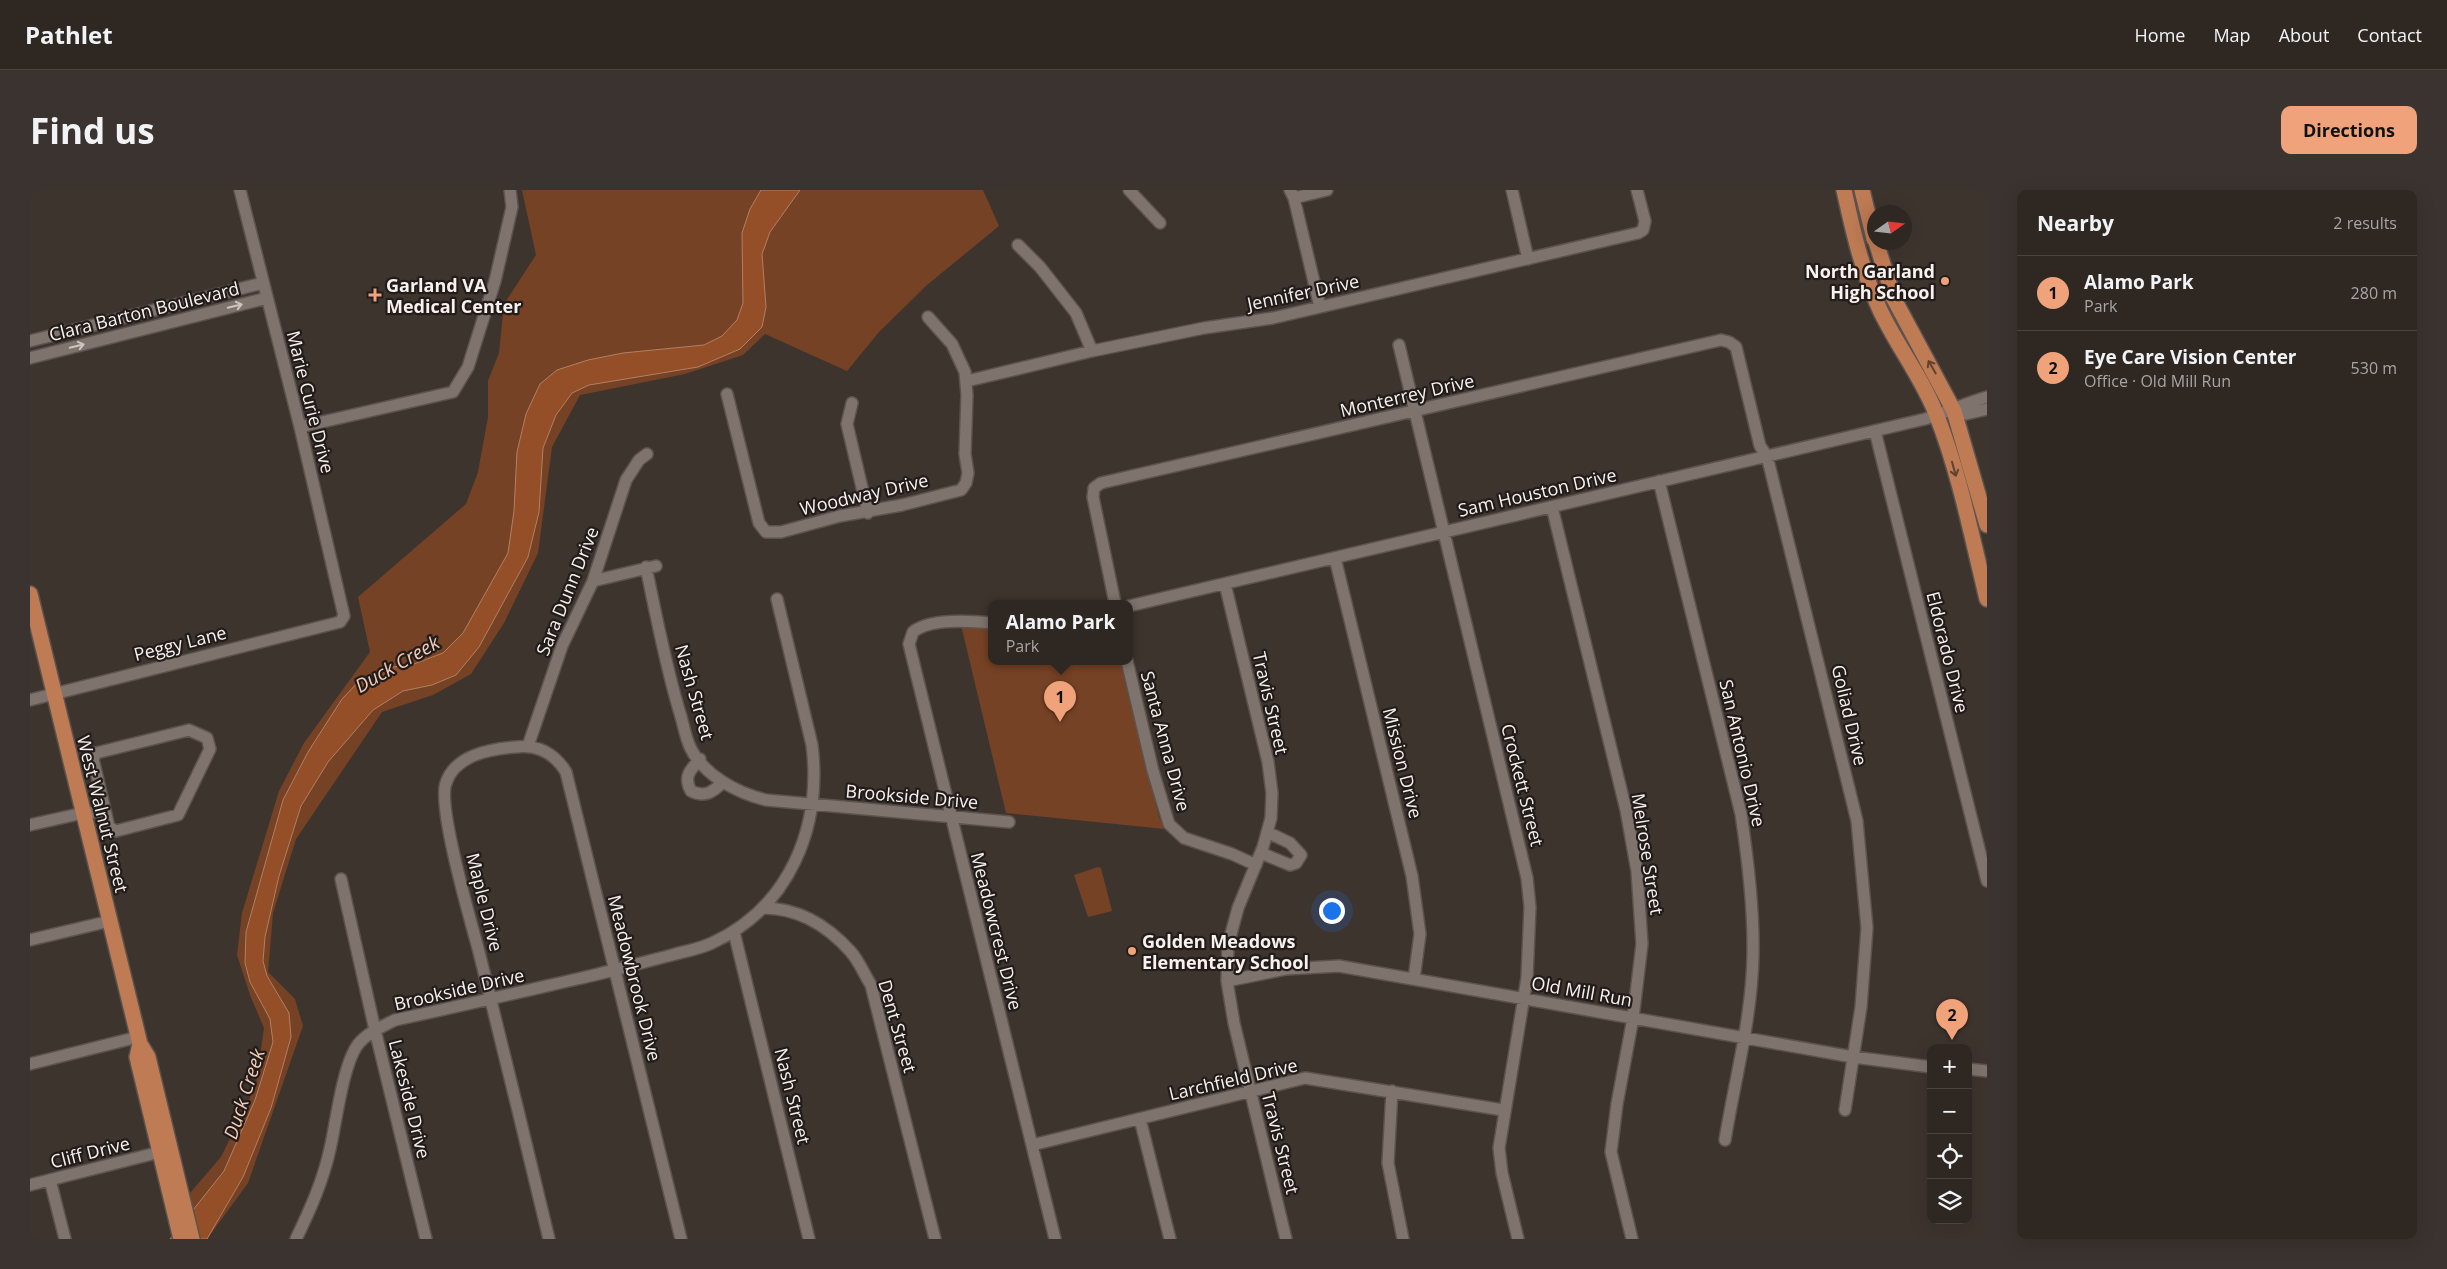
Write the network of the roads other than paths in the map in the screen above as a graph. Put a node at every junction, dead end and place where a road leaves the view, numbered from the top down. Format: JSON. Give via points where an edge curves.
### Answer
{"nodes":[{"id":1,"x":240,"y":190,"type":"edge"},
{"id":2,"x":510,"y":190,"type":"edge"},
{"id":3,"x":1129,"y":190,"type":"edge"},
{"id":4,"x":1327,"y":190,"type":"edge"},
{"id":5,"x":1512,"y":190,"type":"edge"},
{"id":6,"x":1638,"y":190,"type":"edge"},
{"id":7,"x":1844,"y":190,"type":"edge"},
{"id":8,"x":1862,"y":190,"type":"edge"},
{"id":9,"x":1292,"y":194,"type":"edge"},
{"id":10,"x":1867,"y":210,"type":"edge"},
{"id":11,"x":1867,"y":219,"type":"edge"},
{"id":12,"x":1160,"y":223,"type":"dead end"},
{"id":13,"x":1851,"y":223,"type":"junction"},
{"id":14,"x":1018,"y":245,"type":"dead end"},
{"id":15,"x":1878,"y":250,"type":"edge"},
{"id":16,"x":1528,"y":259,"type":"junction"},
{"id":17,"x":263,"y":282,"type":"junction"},
{"id":18,"x":267,"y":298,"type":"junction"},
{"id":19,"x":1320,"y":307,"type":"junction"},
{"id":20,"x":1902,"y":316,"type":"junction"},
{"id":21,"x":928,"y":317,"type":"dead end"},
{"id":22,"x":1886,"y":321,"type":"junction"},
{"id":23,"x":30,"y":342,"type":"edge"},
{"id":24,"x":1729,"y":342,"type":"joint"},
{"id":25,"x":1398,"y":345,"type":"dead end"},
{"id":26,"x":1092,"y":351,"type":"junction"},
{"id":27,"x":30,"y":358,"type":"edge"},
{"id":28,"x":967,"y":381,"type":"junction"},
{"id":29,"x":728,"y":394,"type":"dead end"},
{"id":30,"x":1987,"y":397,"type":"edge"},
{"id":31,"x":852,"y":403,"type":"dead end"},
{"id":32,"x":1987,"y":409,"type":"edge"},
{"id":33,"x":1954,"y":410,"type":"junction"},
{"id":34,"x":1414,"y":412,"type":"junction"},
{"id":35,"x":1937,"y":416,"type":"junction"},
{"id":36,"x":300,"y":427,"type":"junction"},
{"id":37,"x":1875,"y":431,"type":"junction"},
{"id":38,"x":647,"y":454,"type":"dead end"},
{"id":39,"x":1767,"y":456,"type":"junction"},
{"id":40,"x":1660,"y":481,"type":"junction"},
{"id":41,"x":1552,"y":507,"type":"junction"},
{"id":42,"x":868,"y":513,"type":"junction"},
{"id":43,"x":1987,"y":525,"type":"edge"},
{"id":44,"x":1987,"y":530,"type":"edge"},
{"id":45,"x":1443,"y":532,"type":"junction"},
{"id":46,"x":1971,"y":534,"type":"junction"},
{"id":47,"x":1335,"y":558,"type":"junction"},
{"id":48,"x":593,"y":581,"type":"junction"},
{"id":49,"x":1225,"y":584,"type":"junction"},
{"id":50,"x":30,"y":594,"type":"edge"},
{"id":51,"x":777,"y":598,"type":"dead end"},
{"id":52,"x":1987,"y":599,"type":"edge"},
{"id":53,"x":1115,"y":600,"type":"edge"},
{"id":54,"x":1133,"y":605,"type":"edge"},
{"id":55,"x":340,"y":622,"type":"joint"},
{"id":56,"x":988,"y":623,"type":"edge"},
{"id":57,"x":1128,"y":665,"type":"edge"},
{"id":58,"x":54,"y":693,"type":"junction"},
{"id":59,"x":30,"y":700,"type":"edge"},
{"id":60,"x":528,"y":746,"type":"junction"},
{"id":61,"x":700,"y":759,"type":"junction"},
{"id":62,"x":723,"y":782,"type":"junction"},
{"id":63,"x":812,"y":804,"type":"junction"},
{"id":64,"x":105,"y":812,"type":"junction"},
{"id":65,"x":83,"y":813,"type":"junction"},
{"id":66,"x":951,"y":816,"type":"junction"},
{"id":67,"x":1009,"y":822,"type":"dead end"},
{"id":68,"x":30,"y":825,"type":"edge"},
{"id":69,"x":1268,"y":832,"type":"junction"},
{"id":70,"x":1261,"y":853,"type":"junction"},
{"id":71,"x":1256,"y":865,"type":"junction"},
{"id":72,"x":341,"y":879,"type":"dead end"},
{"id":73,"x":1987,"y":881,"type":"edge"},
{"id":74,"x":763,"y":908,"type":"junction"},
{"id":75,"x":110,"y":921,"type":"junction"},
{"id":76,"x":734,"y":932,"type":"junction"},
{"id":77,"x":30,"y":940,"type":"edge"},
{"id":78,"x":615,"y":970,"type":"junction"},
{"id":79,"x":1414,"y":978,"type":"junction"},
{"id":80,"x":1226,"y":981,"type":"junction"},
{"id":81,"x":1525,"y":998,"type":"junction"},
{"id":82,"x":490,"y":999,"type":"junction"},
{"id":83,"x":1633,"y":1018,"type":"junction"},
{"id":84,"x":375,"y":1030,"type":"junction"},
{"id":85,"x":1743,"y":1038,"type":"junction"},
{"id":86,"x":139,"y":1041,"type":"junction"},
{"id":87,"x":1852,"y":1057,"type":"junction"},
{"id":88,"x":30,"y":1064,"type":"edge"},
{"id":89,"x":1927,"y":1066,"type":"edge"},
{"id":90,"x":1972,"y":1069,"type":"edge"},
{"id":91,"x":1987,"y":1071,"type":"edge"},
{"id":92,"x":1392,"y":1090,"type":"junction"},
{"id":93,"x":1250,"y":1092,"type":"junction"},
{"id":94,"x":1503,"y":1110,"type":"junction"},
{"id":95,"x":1844,"y":1110,"type":"dead end"},
{"id":96,"x":1140,"y":1119,"type":"junction"},
{"id":97,"x":1725,"y":1140,"type":"dead end"},
{"id":98,"x":1032,"y":1145,"type":"junction"},
{"id":99,"x":160,"y":1152,"type":"junction"},
{"id":100,"x":50,"y":1180,"type":"junction"},
{"id":101,"x":30,"y":1185,"type":"edge"},
{"id":102,"x":176,"y":1198,"type":"junction"},
{"id":103,"x":303,"y":1224,"type":"junction"},
{"id":104,"x":65,"y":1239,"type":"edge"},
{"id":105,"x":181,"y":1239,"type":"edge"},
{"id":106,"x":192,"y":1239,"type":"edge"},
{"id":107,"x":296,"y":1239,"type":"edge"},
{"id":108,"x":307,"y":1239,"type":"edge"},
{"id":109,"x":426,"y":1239,"type":"edge"},
{"id":110,"x":549,"y":1239,"type":"edge"},
{"id":111,"x":681,"y":1239,"type":"edge"},
{"id":112,"x":809,"y":1239,"type":"edge"},
{"id":113,"x":934,"y":1239,"type":"edge"},
{"id":114,"x":1054,"y":1239,"type":"edge"},
{"id":115,"x":1170,"y":1239,"type":"edge"},
{"id":116,"x":1286,"y":1239,"type":"edge"},
{"id":117,"x":1402,"y":1239,"type":"edge"},
{"id":118,"x":1518,"y":1239,"type":"edge"},
{"id":119,"x":1632,"y":1239,"type":"edge"}],
"edges":[{"from":1,"to":17,"type":"street","name":"Marie Curie Drive"},
{"from":2,"to":36,"type":"street","via":[[512,207],[495,281],[468,367],[453,392]]},
{"from":3,"to":12,"type":"street"},
{"from":4,"to":9,"type":"street"},
{"from":5,"to":16,"type":"street"},
{"from":6,"to":16,"type":"street","name":"Jennifer Drive","via":[[1645,221],[1644,228],[1638,233]]},
{"from":7,"to":13,"type":"main road"},
{"from":8,"to":10,"type":"main road"},
{"from":9,"to":19,"type":"street"},
{"from":11,"to":13,"type":"main road"},
{"from":13,"to":22,"type":"main road","via":[[1867,279]]},
{"from":14,"to":26,"type":"street","via":[[1076,313]]},
{"from":15,"to":20,"type":"main road"},
{"from":16,"to":19,"type":"street","name":"Jennifer Drive"},
{"from":17,"to":18,"type":"street","name":"Marie Curie Drive"},
{"from":17,"to":23,"type":"street","name":"Clara Barton Boulevard"},
{"from":27,"to":18,"type":"street","name":"Clara Barton Boulevard","one_way":true},
{"from":18,"to":36,"type":"street","name":"Marie Curie Drive"},
{"from":19,"to":26,"type":"street","name":"Jennifer Drive"},
{"from":20,"to":22,"type":"main road"},
{"from":33,"to":20,"type":"main road","one_way":true},
{"from":21,"to":28,"type":"street","via":[[952,344]]},
{"from":22,"to":35,"type":"main road"},
{"from":24,"to":34,"type":"street","name":"Monterrey Drive","via":[[1721,340]]},
{"from":24,"to":39,"type":"street","name":"Goliad Drive","via":[[1740,355],[1760,446]]},
{"from":25,"to":34,"type":"street","name":"Crockett Street"},
{"from":26,"to":28,"type":"street","name":"Jennifer Drive"},
{"from":28,"to":42,"type":"street","name":"Woodway Drive","via":[[964,437],[968,473],[961,490]]},
{"from":29,"to":42,"type":"street","name":"Woodway Drive","via":[[759,524],[766,532],[781,532],[840,516]]},
{"from":30,"to":33,"type":"street","name":"Sam Houston Drive"},
{"from":31,"to":42,"type":"street","via":[[847,424]]},
{"from":32,"to":33,"type":"street","name":"Sam Houston Drive","via":[[1966,414]]},
{"from":33,"to":35,"type":"street","name":"Sam Houston Drive"},
{"from":33,"to":43,"type":"main road"},
{"from":34,"to":45,"type":"street","name":"Crockett Street"},
{"from":34,"to":53,"type":"street","name":"Monterrey Drive","via":[[1102,483],[1094,488],[1093,497]]},
{"from":35,"to":37,"type":"street","name":"Sam Houston Drive"},
{"from":35,"to":46,"type":"main road","one_way":true},
{"from":36,"to":55,"type":"street","name":"Marie Curie Drive","via":[[344,616]]},
{"from":37,"to":39,"type":"street","name":"Sam Houston Drive"},
{"from":37,"to":73,"type":"street","name":"Eldorado Drive"},
{"from":38,"to":48,"type":"street","name":"Sara Dunn Drive","via":[[626,480]]},
{"from":39,"to":40,"type":"street","name":"Sam Houston Drive"},
{"from":39,"to":87,"type":"street","name":"Goliad Drive","via":[[1857,821],[1867,928],[1861,1006]]},
{"from":40,"to":41,"type":"street","name":"Sam Houston Drive"},
{"from":40,"to":85,"type":"street","name":"San Antonio Drive","via":[[1741,814],[1749,866],[1753,955]]},
{"from":41,"to":45,"type":"street","name":"Sam Houston Drive"},
{"from":41,"to":83,"type":"street","name":"Melrose Street","via":[[1626,810],[1637,871],[1642,944]]},
{"from":44,"to":46,"type":"street"},
{"from":45,"to":47,"type":"street","name":"Sam Houston Drive"},
{"from":45,"to":81,"type":"street","name":"Crockett Street","via":[[1527,878],[1530,907]]},
{"from":46,"to":52,"type":"main road"},
{"from":47,"to":49,"type":"street","name":"Sam Houston Drive"},
{"from":47,"to":79,"type":"street","name":"Mission Drive","via":[[1412,876],[1420,934]]},
{"from":48,"to":60,"type":"street","name":"Sara Dunn Drive","via":[[562,646]]},
{"from":48,"to":61,"type":"street","name":"Nash Street","via":[[651,567],[675,696],[690,747]]},
{"from":49,"to":54,"type":"street","name":"Sam Houston Drive"},
{"from":49,"to":69,"type":"street","name":"Travis Street","via":[[1268,762],[1272,793]]},
{"from":50,"to":58,"type":"main road","name":"West Walnut Street"},
{"from":51,"to":63,"type":"street","via":[[812,745],[815,766]]},
{"from":55,"to":58,"type":"street","name":"Peggy Lane"},
{"from":56,"to":66,"type":"street","name":"Meadowcrest Drive","via":[[971,621],[918,628],[909,644]]},
{"from":57,"to":71,"type":"street","name":"Santa Anna Drive","via":[[1169,824],[1184,838]]},
{"from":58,"to":59,"type":"street","name":"Peggy Lane"},
{"from":58,"to":65,"type":"main road","name":"West Walnut Street"},
{"from":60,"to":78,"type":"street","name":"Meadowbrook Drive","via":[[544,750],[558,759],[566,772]]},
{"from":60,"to":82,"type":"street","name":"Maple Drive","via":[[479,754],[463,761],[446,782],[443,797]]},
{"from":61,"to":62,"type":"street","name":"Nash Street"},
{"from":61,"to":62,"type":"street","via":[[686,778],[691,791],[706,795]]},
{"from":62,"to":63,"type":"street","name":"Nash Street","via":[[744,794],[766,800]]},
{"from":63,"to":66,"type":"street","name":"Brookside Drive"},
{"from":63,"to":74,"type":"street","via":[[800,853],[783,884]]},
{"from":64,"to":64,"type":"street","name":"West Walnut Street","via":[[109,827],[116,831],[178,815],[210,749],[208,738],[190,730],[96,753],[92,759]]},
{"from":64,"to":65,"type":"street"},
{"from":65,"to":68,"type":"street"},
{"from":65,"to":75,"type":"main road","name":"West Walnut Street"},
{"from":66,"to":67,"type":"street","name":"Brookside Drive"},
{"from":66,"to":98,"type":"street","name":"Meadowcrest Drive"},
{"from":69,"to":70,"type":"street","name":"Travis Street"},
{"from":69,"to":70,"type":"street","via":[[1290,844],[1301,855],[1296,863],[1290,865]]},
{"from":70,"to":71,"type":"street","name":"Travis Street"},
{"from":71,"to":80,"type":"street","name":"Travis Street","via":[[1238,908],[1228,945]]},
{"from":72,"to":84,"type":"street","name":"Lakeside Drive"},
{"from":74,"to":76,"type":"street","name":"Brookside Drive"},
{"from":74,"to":113,"type":"street","name":"Dent Street","via":[[784,908],[826,929],[851,952],[871,985]]},
{"from":75,"to":77,"type":"street"},
{"from":75,"to":86,"type":"main road","name":"West Walnut Street"},
{"from":76,"to":78,"type":"street","name":"Brookside Drive","via":[[710,944]]},
{"from":76,"to":112,"type":"street","name":"Nash Street"},
{"from":78,"to":82,"type":"street","name":"Brookside Drive"},
{"from":78,"to":111,"type":"street","name":"Meadowbrook Drive"},
{"from":79,"to":80,"type":"street","name":"Old Mill Run","via":[[1339,966],[1314,966]]},
{"from":79,"to":81,"type":"street","name":"Old Mill Run"},
{"from":80,"to":93,"type":"street","name":"Travis Street"},
{"from":81,"to":83,"type":"street","name":"Old Mill Run"},
{"from":81,"to":94,"type":"street","name":"Crockett Street"},
{"from":82,"to":84,"type":"street","name":"Brookside Drive","via":[[395,1020]]},
{"from":82,"to":110,"type":"street","name":"Maple Drive"},
{"from":83,"to":85,"type":"street","name":"Old Mill Run"},
{"from":83,"to":119,"type":"street","name":"Melrose Street","via":[[1611,1152]]},
{"from":84,"to":103,"type":"street","name":"Brookside Drive","via":[[359,1043],[351,1057],[330,1151],[318,1191]]},
{"from":84,"to":109,"type":"street","name":"Lakeside Drive"},
{"from":85,"to":87,"type":"street","name":"Old Mill Run"},
{"from":85,"to":97,"type":"street","name":"San Antonio Drive"},
{"from":86,"to":88,"type":"street"},
{"from":86,"to":99,"type":"main road","name":"West Walnut Street","via":[[137,1057]]},
{"from":86,"to":102,"type":"main road","name":"West Walnut Street","via":[[148,1057]]},
{"from":87,"to":89,"type":"street","name":"Old Mill Run"},
{"from":87,"to":95,"type":"street","name":"Goliad Drive"},
{"from":90,"to":91,"type":"street"},
{"from":92,"to":93,"type":"street","name":"Larchfield Drive","via":[[1305,1078]]},
{"from":92,"to":94,"type":"street","name":"Larchfield Drive"},
{"from":92,"to":117,"type":"street","via":[[1388,1163]]},
{"from":93,"to":96,"type":"street","name":"Larchfield Drive"},
{"from":93,"to":116,"type":"street","name":"Travis Street"},
{"from":94,"to":118,"type":"street","name":"Crockett Street","via":[[1499,1148]]},
{"from":96,"to":98,"type":"street","name":"Larchfield Drive"},
{"from":96,"to":115,"type":"street"},
{"from":98,"to":114,"type":"street","name":"Meadowcrest Drive"},
{"from":99,"to":100,"type":"street","name":"Cliff Drive"},
{"from":99,"to":102,"type":"main road","name":"West Walnut Street"},
{"from":100,"to":101,"type":"street","name":"Cliff Drive"},
{"from":100,"to":104,"type":"street"},
{"from":102,"to":105,"type":"main road","name":"West Walnut Street"},
{"from":102,"to":106,"type":"main road","name":"West Walnut Street"},
{"from":103,"to":107,"type":"street","name":"Brookside Drive"},
{"from":103,"to":108,"type":"street"}]}
